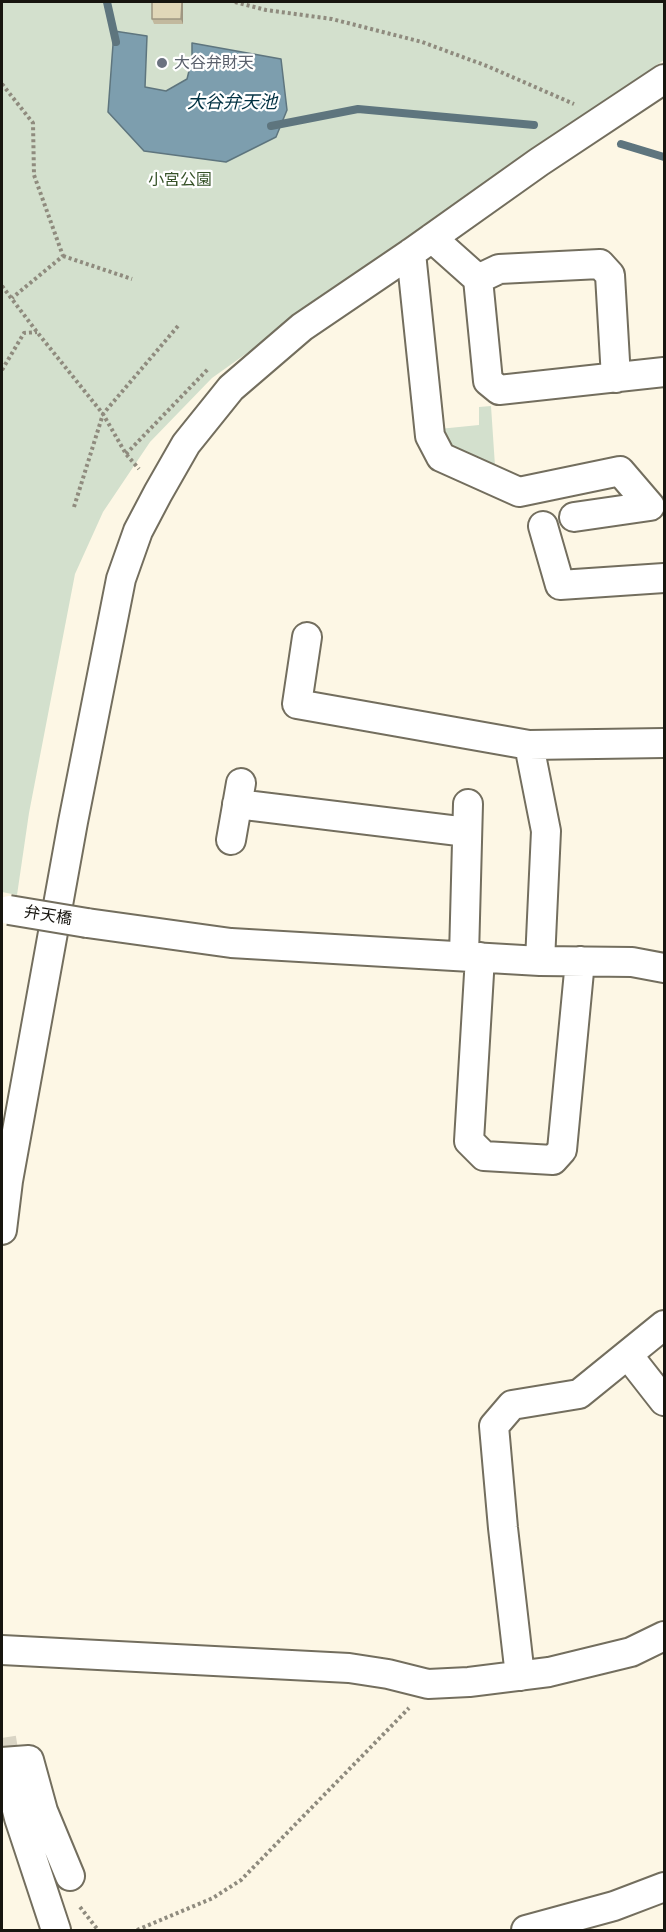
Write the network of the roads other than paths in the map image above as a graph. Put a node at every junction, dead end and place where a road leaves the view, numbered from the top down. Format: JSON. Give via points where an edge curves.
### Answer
{"nodes":[{"id":1,"x":664,"y":79,"type":"edge"},
{"id":2,"x":422,"y":246,"type":"junction"},
{"id":3,"x":478,"y":279,"type":"junction"},
{"id":4,"x":664,"y":372,"type":"edge"},
{"id":5,"x":616,"y":378,"type":"junction"},
{"id":6,"x":574,"y":517,"type":"dead end"},
{"id":7,"x":543,"y":526,"type":"dead end"},
{"id":8,"x":664,"y":578,"type":"edge"},
{"id":9,"x":307,"y":637,"type":"dead end"},
{"id":10,"x":664,"y":743,"type":"edge"},
{"id":11,"x":529,"y":745,"type":"junction"},
{"id":12,"x":468,"y":804,"type":"dead end"},
{"id":13,"x":467,"y":832,"type":"junction"},
{"id":14,"x":231,"y":840,"type":"dead end"},
{"id":15,"x":5,"y":909,"type":"edge"},
{"id":16,"x":472,"y":957,"type":"junction"},
{"id":17,"x":540,"y":961,"type":"junction"},
{"id":18,"x":580,"y":961,"type":"junction"},
{"id":19,"x":664,"y":968,"type":"edge"},
{"id":20,"x":9,"y":1132,"type":"edge"},
{"id":21,"x":2,"y":1230,"type":"edge"},
{"id":22,"x":664,"y":1325,"type":"edge"},
{"id":23,"x":628,"y":1355,"type":"junction"},
{"id":24,"x":664,"y":1401,"type":"edge"},
{"id":25,"x":664,"y":1636,"type":"edge"},
{"id":26,"x":2,"y":1650,"type":"edge"},
{"id":27,"x":520,"y":1676,"type":"junction"},
{"id":28,"x":4,"y":1768,"type":"edge"},
{"id":29,"x":70,"y":1876,"type":"road end"},
{"id":30,"x":664,"y":1887,"type":"edge"},
{"id":31,"x":57,"y":1930,"type":"edge"},
{"id":32,"x":526,"y":1930,"type":"edge"}],
"edges":[{"from":1,"to":2,"type":"street"},
{"from":2,"to":3,"type":"street"},
{"from":2,"to":6,"type":"street","via":[[430,436],[441,457],[519,492],[620,471],[650,506]]},
{"from":2,"to":20,"type":"street","via":[[302,327],[231,388],[186,444],[138,531],[121,579]]},
{"from":3,"to":5,"type":"street","via":[[488,381],[499,390]]},
{"from":3,"to":5,"type":"street","via":[[499,269],[600,264],[610,275]]},
{"from":4,"to":5,"type":"street"},
{"from":7,"to":8,"type":"street","via":[[560,585]]},
{"from":9,"to":11,"type":"street","via":[[297,704]]},
{"from":10,"to":11,"type":"street"},
{"from":11,"to":17,"type":"street","via":[[546,831]]},
{"from":12,"to":13,"type":"street"},
{"from":13,"to":14,"type":"street","via":[[239,794]]},
{"from":13,"to":16,"type":"street"},
{"from":15,"to":16,"type":"street","name":"弁天橋","bridge":true,"via":[[231,943]]},
{"from":16,"to":17,"type":"street","name":"弁天橋"},
{"from":16,"to":18,"type":"street","via":[[469,1141],[484,1156],[553,1160],[562,1150]]},
{"from":17,"to":18,"type":"street","name":"弁天橋"},
{"from":18,"to":19,"type":"street","name":"弁天橋","via":[[632,962]]},
{"from":20,"to":21,"type":"street"},
{"from":22,"to":23,"type":"street"},
{"from":23,"to":24,"type":"street"},
{"from":23,"to":27,"type":"street","via":[[579,1394],[512,1406],[494,1426]]},
{"from":25,"to":27,"type":"street","via":[[631,1652]]},
{"from":26,"to":27,"type":"street","via":[[349,1668],[428,1683]]},
{"from":28,"to":29,"type":"street","via":[[30,1760],[43,1811]]},
{"from":28,"to":31,"type":"street"},
{"from":30,"to":32,"type":"street","via":[[614,1906]]}]}
